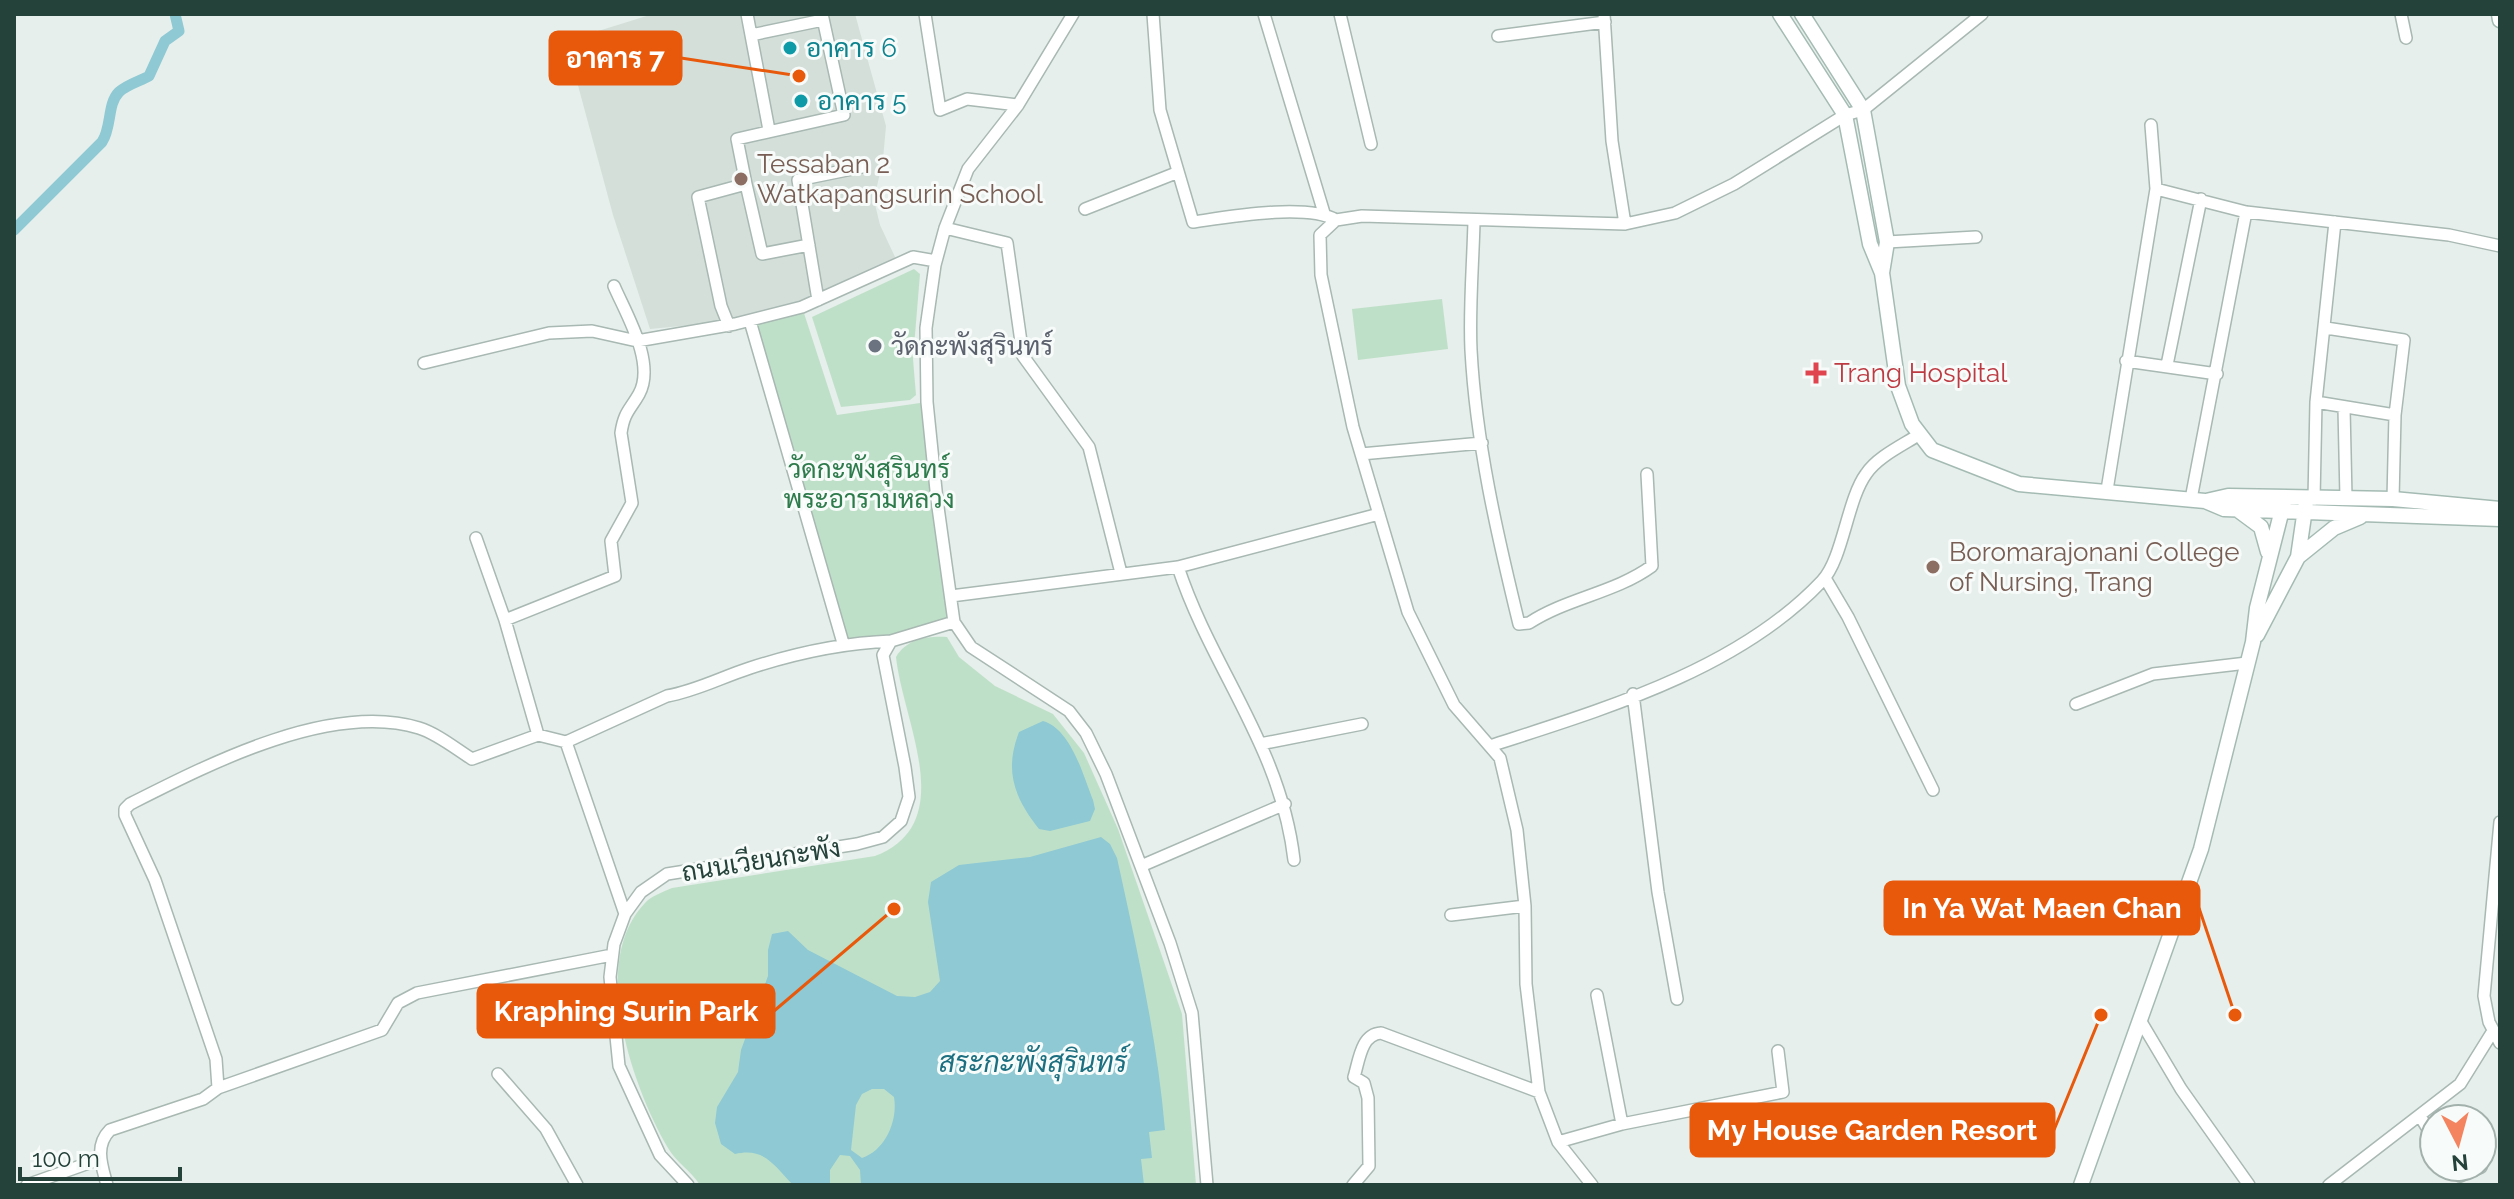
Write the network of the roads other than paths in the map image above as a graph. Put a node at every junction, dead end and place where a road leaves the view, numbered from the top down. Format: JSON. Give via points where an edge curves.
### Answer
{"nodes":[{"id":1,"x":747,"y":14,"type":"edge"},
{"id":2,"x":925,"y":14,"type":"edge"},
{"id":3,"x":1073,"y":14,"type":"edge"},
{"id":4,"x":1153,"y":14,"type":"edge"},
{"id":5,"x":1264,"y":14,"type":"edge"},
{"id":6,"x":1340,"y":14,"type":"edge"},
{"id":7,"x":1780,"y":14,"type":"edge"},
{"id":8,"x":1982,"y":14,"type":"edge"},
{"id":9,"x":2401,"y":14,"type":"edge"},
{"id":10,"x":1808,"y":16,"type":"edge"},
{"id":11,"x":823,"y":17,"type":"edge"},
{"id":12,"x":1604,"y":18,"type":"edge"},
{"id":13,"x":751,"y":35,"type":"junction"},
{"id":14,"x":1498,"y":36,"type":"dead end"},
{"id":15,"x":2406,"y":38,"type":"dead end"},
{"id":16,"x":1018,"y":105,"type":"junction"},
{"id":17,"x":1863,"y":110,"type":"junction"},
{"id":18,"x":1845,"y":115,"type":"junction"},
{"id":19,"x":2151,"y":125,"type":"dead end"},
{"id":20,"x":769,"y":130,"type":"junction"},
{"id":21,"x":1371,"y":144,"type":"dead end"},
{"id":22,"x":862,"y":167,"type":"dead end"},
{"id":23,"x":1176,"y":173,"type":"junction"},
{"id":24,"x":746,"y":184,"type":"junction"},
{"id":25,"x":2156,"y":189,"type":"junction"},
{"id":26,"x":2201,"y":199,"type":"junction"},
{"id":27,"x":1085,"y":209,"type":"dead end"},
{"id":28,"x":2246,"y":212,"type":"junction"},
{"id":29,"x":1324,"y":213,"type":"junction"},
{"id":30,"x":1336,"y":220,"type":"junction"},
{"id":31,"x":1474,"y":221,"type":"junction"},
{"id":32,"x":2335,"y":222,"type":"junction"},
{"id":33,"x":1625,"y":224,"type":"junction"},
{"id":34,"x":945,"y":228,"type":"junction"},
{"id":35,"x":1976,"y":237,"type":"dead end"},
{"id":36,"x":1887,"y":242,"type":"junction"},
{"id":37,"x":809,"y":245,"type":"junction"},
{"id":38,"x":2500,"y":246,"type":"edge"},
{"id":39,"x":936,"y":261,"type":"junction"},
{"id":40,"x":1882,"y":273,"type":"junction"},
{"id":41,"x":614,"y":286,"type":"dead end"},
{"id":42,"x":818,"y":300,"type":"junction"},
{"id":43,"x":750,"y":321,"type":"junction"},
{"id":44,"x":729,"y":326,"type":"junction"},
{"id":45,"x":2326,"y":328,"type":"junction"},
{"id":46,"x":637,"y":341,"type":"junction"},
{"id":47,"x":2126,"y":361,"type":"junction"},
{"id":48,"x":424,"y":363,"type":"dead end"},
{"id":49,"x":2167,"y":365,"type":"junction"},
{"id":50,"x":2217,"y":374,"type":"junction"},
{"id":51,"x":2316,"y":402,"type":"junction"},
{"id":52,"x":2344,"y":408,"type":"junction"},
{"id":53,"x":2395,"y":415,"type":"junction"},
{"id":54,"x":1920,"y":434,"type":"junction"},
{"id":55,"x":1482,"y":443,"type":"junction"},
{"id":56,"x":1361,"y":454,"type":"junction"},
{"id":57,"x":1647,"y":474,"type":"dead end"},
{"id":58,"x":2107,"y":490,"type":"junction"},
{"id":59,"x":2346,"y":498,"type":"junction"},
{"id":60,"x":2393,"y":499,"type":"junction"},
{"id":61,"x":2198,"y":500,"type":"junction"},
{"id":62,"x":2308,"y":503,"type":"junction"},
{"id":63,"x":2284,"y":505,"type":"junction"},
{"id":64,"x":2500,"y":509,"type":"edge"},
{"id":65,"x":2238,"y":510,"type":"junction"},
{"id":66,"x":1379,"y":514,"type":"junction"},
{"id":67,"x":2380,"y":514,"type":"junction"},
{"id":68,"x":2500,"y":519,"type":"edge"},
{"id":69,"x":476,"y":538,"type":"dead end"},
{"id":70,"x":2268,"y":557,"type":"junction"},
{"id":71,"x":2298,"y":557,"type":"junction"},
{"id":72,"x":1178,"y":567,"type":"junction"},
{"id":73,"x":1121,"y":573,"type":"junction"},
{"id":74,"x":1825,"y":578,"type":"junction"},
{"id":75,"x":951,"y":596,"type":"junction"},
{"id":76,"x":505,"y":620,"type":"junction"},
{"id":77,"x":954,"y":622,"type":"junction"},
{"id":78,"x":891,"y":641,"type":"junction"},
{"id":79,"x":2253,"y":642,"type":"junction"},
{"id":80,"x":843,"y":643,"type":"junction"},
{"id":81,"x":2247,"y":663,"type":"junction"},
{"id":82,"x":1633,"y":694,"type":"junction"},
{"id":83,"x":2076,"y":704,"type":"dead end"},
{"id":84,"x":1362,"y":724,"type":"dead end"},
{"id":85,"x":538,"y":735,"type":"junction"},
{"id":86,"x":566,"y":742,"type":"junction"},
{"id":87,"x":1260,"y":744,"type":"junction"},
{"id":88,"x":1490,"y":746,"type":"junction"},
{"id":89,"x":1933,"y":790,"type":"dead end"},
{"id":90,"x":1285,"y":804,"type":"junction"},
{"id":91,"x":2500,"y":822,"type":"edge"},
{"id":92,"x":1294,"y":860,"type":"dead end"},
{"id":93,"x":1141,"y":866,"type":"junction"},
{"id":94,"x":1525,"y":906,"type":"junction"},
{"id":95,"x":625,"y":914,"type":"junction"},
{"id":96,"x":1451,"y":915,"type":"dead end"},
{"id":97,"x":612,"y":955,"type":"junction"},
{"id":98,"x":1597,"y":995,"type":"dead end"},
{"id":99,"x":1677,"y":999,"type":"dead end"},
{"id":100,"x":2140,"y":1020,"type":"junction"},
{"id":101,"x":2493,"y":1031,"type":"junction"},
{"id":102,"x":2500,"y":1043,"type":"edge"},
{"id":103,"x":1778,"y":1051,"type":"dead end"},
{"id":104,"x":498,"y":1074,"type":"dead end"},
{"id":105,"x":218,"y":1088,"type":"junction"},
{"id":106,"x":1539,"y":1092,"type":"junction"},
{"id":107,"x":2436,"y":1103,"type":"edge"},
{"id":108,"x":2418,"y":1118,"type":"edge"},
{"id":109,"x":1622,"y":1124,"type":"junction"},
{"id":110,"x":1558,"y":1142,"type":"junction"},
{"id":111,"x":100,"y":1159,"type":"junction"},
{"id":112,"x":27,"y":1185,"type":"edge"},
{"id":113,"x":107,"y":1185,"type":"edge"},
{"id":114,"x":577,"y":1185,"type":"edge"},
{"id":115,"x":688,"y":1185,"type":"edge"},
{"id":116,"x":1207,"y":1185,"type":"edge"},
{"id":117,"x":1353,"y":1185,"type":"edge"},
{"id":118,"x":1592,"y":1185,"type":"edge"},
{"id":119,"x":2081,"y":1185,"type":"edge"},
{"id":120,"x":2249,"y":1185,"type":"edge"},
{"id":121,"x":2329,"y":1185,"type":"edge"}],
"edges":[{"from":1,"to":13,"type":"street"},
{"from":2,"to":16,"type":"street","via":[[940,110],[967,99]]},
{"from":3,"to":16,"type":"street"},
{"from":4,"to":23,"type":"street","via":[[1160,110]]},
{"from":5,"to":29,"type":"street"},
{"from":6,"to":21,"type":"street"},
{"from":7,"to":18,"type":"main road"},
{"from":8,"to":17,"type":"street"},
{"from":9,"to":15,"type":"street"},
{"from":10,"to":17,"type":"main road"},
{"from":11,"to":13,"type":"street"},
{"from":11,"to":20,"type":"street","via":[[844,115]]},
{"from":12,"to":14,"type":"street"},
{"from":12,"to":33,"type":"street","via":[[1612,141]]},
{"from":13,"to":20,"type":"street"},
{"from":16,"to":34,"type":"street","via":[[968,169]]},
{"from":17,"to":18,"type":"street"},
{"from":17,"to":36,"type":"main road"},
{"from":18,"to":33,"type":"street","via":[[1734,184],[1675,213]]},
{"from":18,"to":40,"type":"main road","via":[[1870,244]]},
{"from":19,"to":25,"type":"street"},
{"from":20,"to":24,"type":"street","via":[[737,139]]},
{"from":22,"to":37,"type":"street","via":[[798,180]]},
{"from":23,"to":27,"type":"street"},
{"from":23,"to":29,"type":"street","via":[[1193,222]]},
{"from":24,"to":37,"type":"street","via":[[762,254]]},
{"from":24,"to":44,"type":"street","via":[[698,197]]},
{"from":25,"to":26,"type":"street"},
{"from":25,"to":47,"type":"street"},
{"from":26,"to":28,"type":"street"},
{"from":26,"to":49,"type":"street"},
{"from":28,"to":32,"type":"street"},
{"from":28,"to":50,"type":"street"},
{"from":29,"to":30,"type":"street"},
{"from":30,"to":31,"type":"street","via":[[1362,216]]},
{"from":30,"to":56,"type":"street","via":[[1320,235],[1321,275]]},
{"from":31,"to":33,"type":"street"},
{"from":31,"to":55,"type":"street","via":[[1471,349]]},
{"from":32,"to":38,"type":"street"},
{"from":32,"to":45,"type":"street"},
{"from":34,"to":39,"type":"street"},
{"from":34,"to":73,"type":"street","via":[[1007,243],[1023,356],[1089,447]]},
{"from":35,"to":36,"type":"street"},
{"from":36,"to":40,"type":"main road"},
{"from":37,"to":42,"type":"street"},
{"from":39,"to":42,"type":"street","via":[[913,257]]},
{"from":39,"to":75,"type":"street","via":[[926,328],[927,402]]},
{"from":40,"to":54,"type":"main road","via":[[1898,386]]},
{"from":41,"to":46,"type":"street"},
{"from":42,"to":43,"type":"street"},
{"from":43,"to":44,"type":"street"},
{"from":43,"to":80,"type":"street"},
{"from":44,"to":46,"type":"street"},
{"from":45,"to":51,"type":"street"},
{"from":45,"to":53,"type":"street","via":[[2404,340]]},
{"from":46,"to":48,"type":"street","via":[[592,331],[549,333]]},
{"from":46,"to":76,"type":"street","via":[[644,375],[621,433],[632,503],[611,541],[615,576]]},
{"from":47,"to":49,"type":"street"},
{"from":47,"to":58,"type":"street"},
{"from":49,"to":50,"type":"street"},
{"from":50,"to":61,"type":"street"},
{"from":51,"to":52,"type":"street"},
{"from":51,"to":62,"type":"street"},
{"from":52,"to":53,"type":"street"},
{"from":52,"to":59,"type":"street"},
{"from":53,"to":60,"type":"street"},
{"from":54,"to":58,"type":"main road","via":[[1932,450],[2019,484]]},
{"from":54,"to":74,"type":"street","via":[[1865,474]]},
{"from":55,"to":56,"type":"street"},
{"from":55,"to":57,"type":"street","via":[[1519,624],[1630,582],[1652,566]]},
{"from":56,"to":66,"type":"street"},
{"from":58,"to":61,"type":"main road"},
{"from":59,"to":60,"type":"main road"},
{"from":59,"to":62,"type":"main road"},
{"from":60,"to":64,"type":"main road"},
{"from":61,"to":63,"type":"main road","via":[[2228,496]]},
{"from":61,"to":65,"type":"main road"},
{"from":62,"to":63,"type":"main road"},
{"from":62,"to":67,"type":"main road"},
{"from":62,"to":71,"type":"main road"},
{"from":63,"to":65,"type":"main road"},
{"from":63,"to":70,"type":"main road"},
{"from":65,"to":70,"type":"main road","via":[[2261,527]]},
{"from":66,"to":72,"type":"street"},
{"from":66,"to":88,"type":"street","via":[[1408,612],[1432,665],[1454,705]]},
{"from":67,"to":68,"type":"main road"},
{"from":67,"to":71,"type":"main road","via":[[2334,528]]},
{"from":69,"to":76,"type":"street"},
{"from":70,"to":79,"type":"main road"},
{"from":71,"to":79,"type":"main road"},
{"from":72,"to":73,"type":"street"},
{"from":72,"to":87,"type":"street","via":[[1193,611]]},
{"from":73,"to":75,"type":"street"},
{"from":74,"to":82,"type":"street","via":[[1783,617],[1740,644]]},
{"from":74,"to":89,"type":"street"},
{"from":75,"to":77,"type":"street"},
{"from":76,"to":85,"type":"street"},
{"from":77,"to":78,"type":"street"},
{"from":77,"to":93,"type":"street","via":[[971,647],[1051,697],[1086,733]]},
{"from":78,"to":80,"type":"street"},
{"from":78,"to":95,"type":"street","name":"ถนนเวียนกะพัง","via":[[883,655],[909,797],[901,821],[883,837],[857,844],[667,874],[641,892]]},
{"from":79,"to":81,"type":"main road"},
{"from":80,"to":86,"type":"street","via":[[667,696]]},
{"from":81,"to":83,"type":"street","via":[[2153,674]]},
{"from":81,"to":100,"type":"main road","via":[[2201,849]]},
{"from":82,"to":88,"type":"street"},
{"from":82,"to":99,"type":"street"},
{"from":84,"to":87,"type":"street"},
{"from":85,"to":86,"type":"street"},
{"from":85,"to":105,"type":"street","via":[[472,759],[423,729],[400,723],[335,722],[185,776],[125,809],[216,1059]]},
{"from":86,"to":95,"type":"street"},
{"from":87,"to":90,"type":"street"},
{"from":88,"to":94,"type":"street","via":[[1500,758],[1517,830]]},
{"from":90,"to":92,"type":"street"},
{"from":90,"to":93,"type":"street"},
{"from":91,"to":101,"type":"street","via":[[2484,996]]},
{"from":93,"to":116,"type":"street","via":[[1192,1013]]},
{"from":94,"to":96,"type":"street"},
{"from":94,"to":106,"type":"street","via":[[1526,984]]},
{"from":95,"to":97,"type":"street","name":"ถนนเวียนกะพัง"},
{"from":97,"to":105,"type":"street","via":[[417,993],[398,1003],[382,1030]]},
{"from":97,"to":115,"type":"street","name":"ถนนเวียนกะพัง","via":[[619,1066],[660,1155]]},
{"from":98,"to":109,"type":"street"},
{"from":100,"to":119,"type":"main road"},
{"from":100,"to":120,"type":"street"},
{"from":101,"to":102,"type":"street"},
{"from":101,"to":107,"type":"street","via":[[2460,1084]]},
{"from":103,"to":109,"type":"street","via":[[1783,1092]]},
{"from":104,"to":114,"type":"street","via":[[546,1129]]},
{"from":105,"to":111,"type":"street","via":[[203,1099],[110,1130]]},
{"from":106,"to":110,"type":"street"},
{"from":106,"to":117,"type":"street","via":[[1372,1033],[1354,1077],[1364,1083],[1368,1098],[1369,1166]]},
{"from":108,"to":121,"type":"street"},
{"from":109,"to":110,"type":"street"},
{"from":110,"to":118,"type":"street"},
{"from":111,"to":112,"type":"street"},
{"from":111,"to":113,"type":"street"}]}
